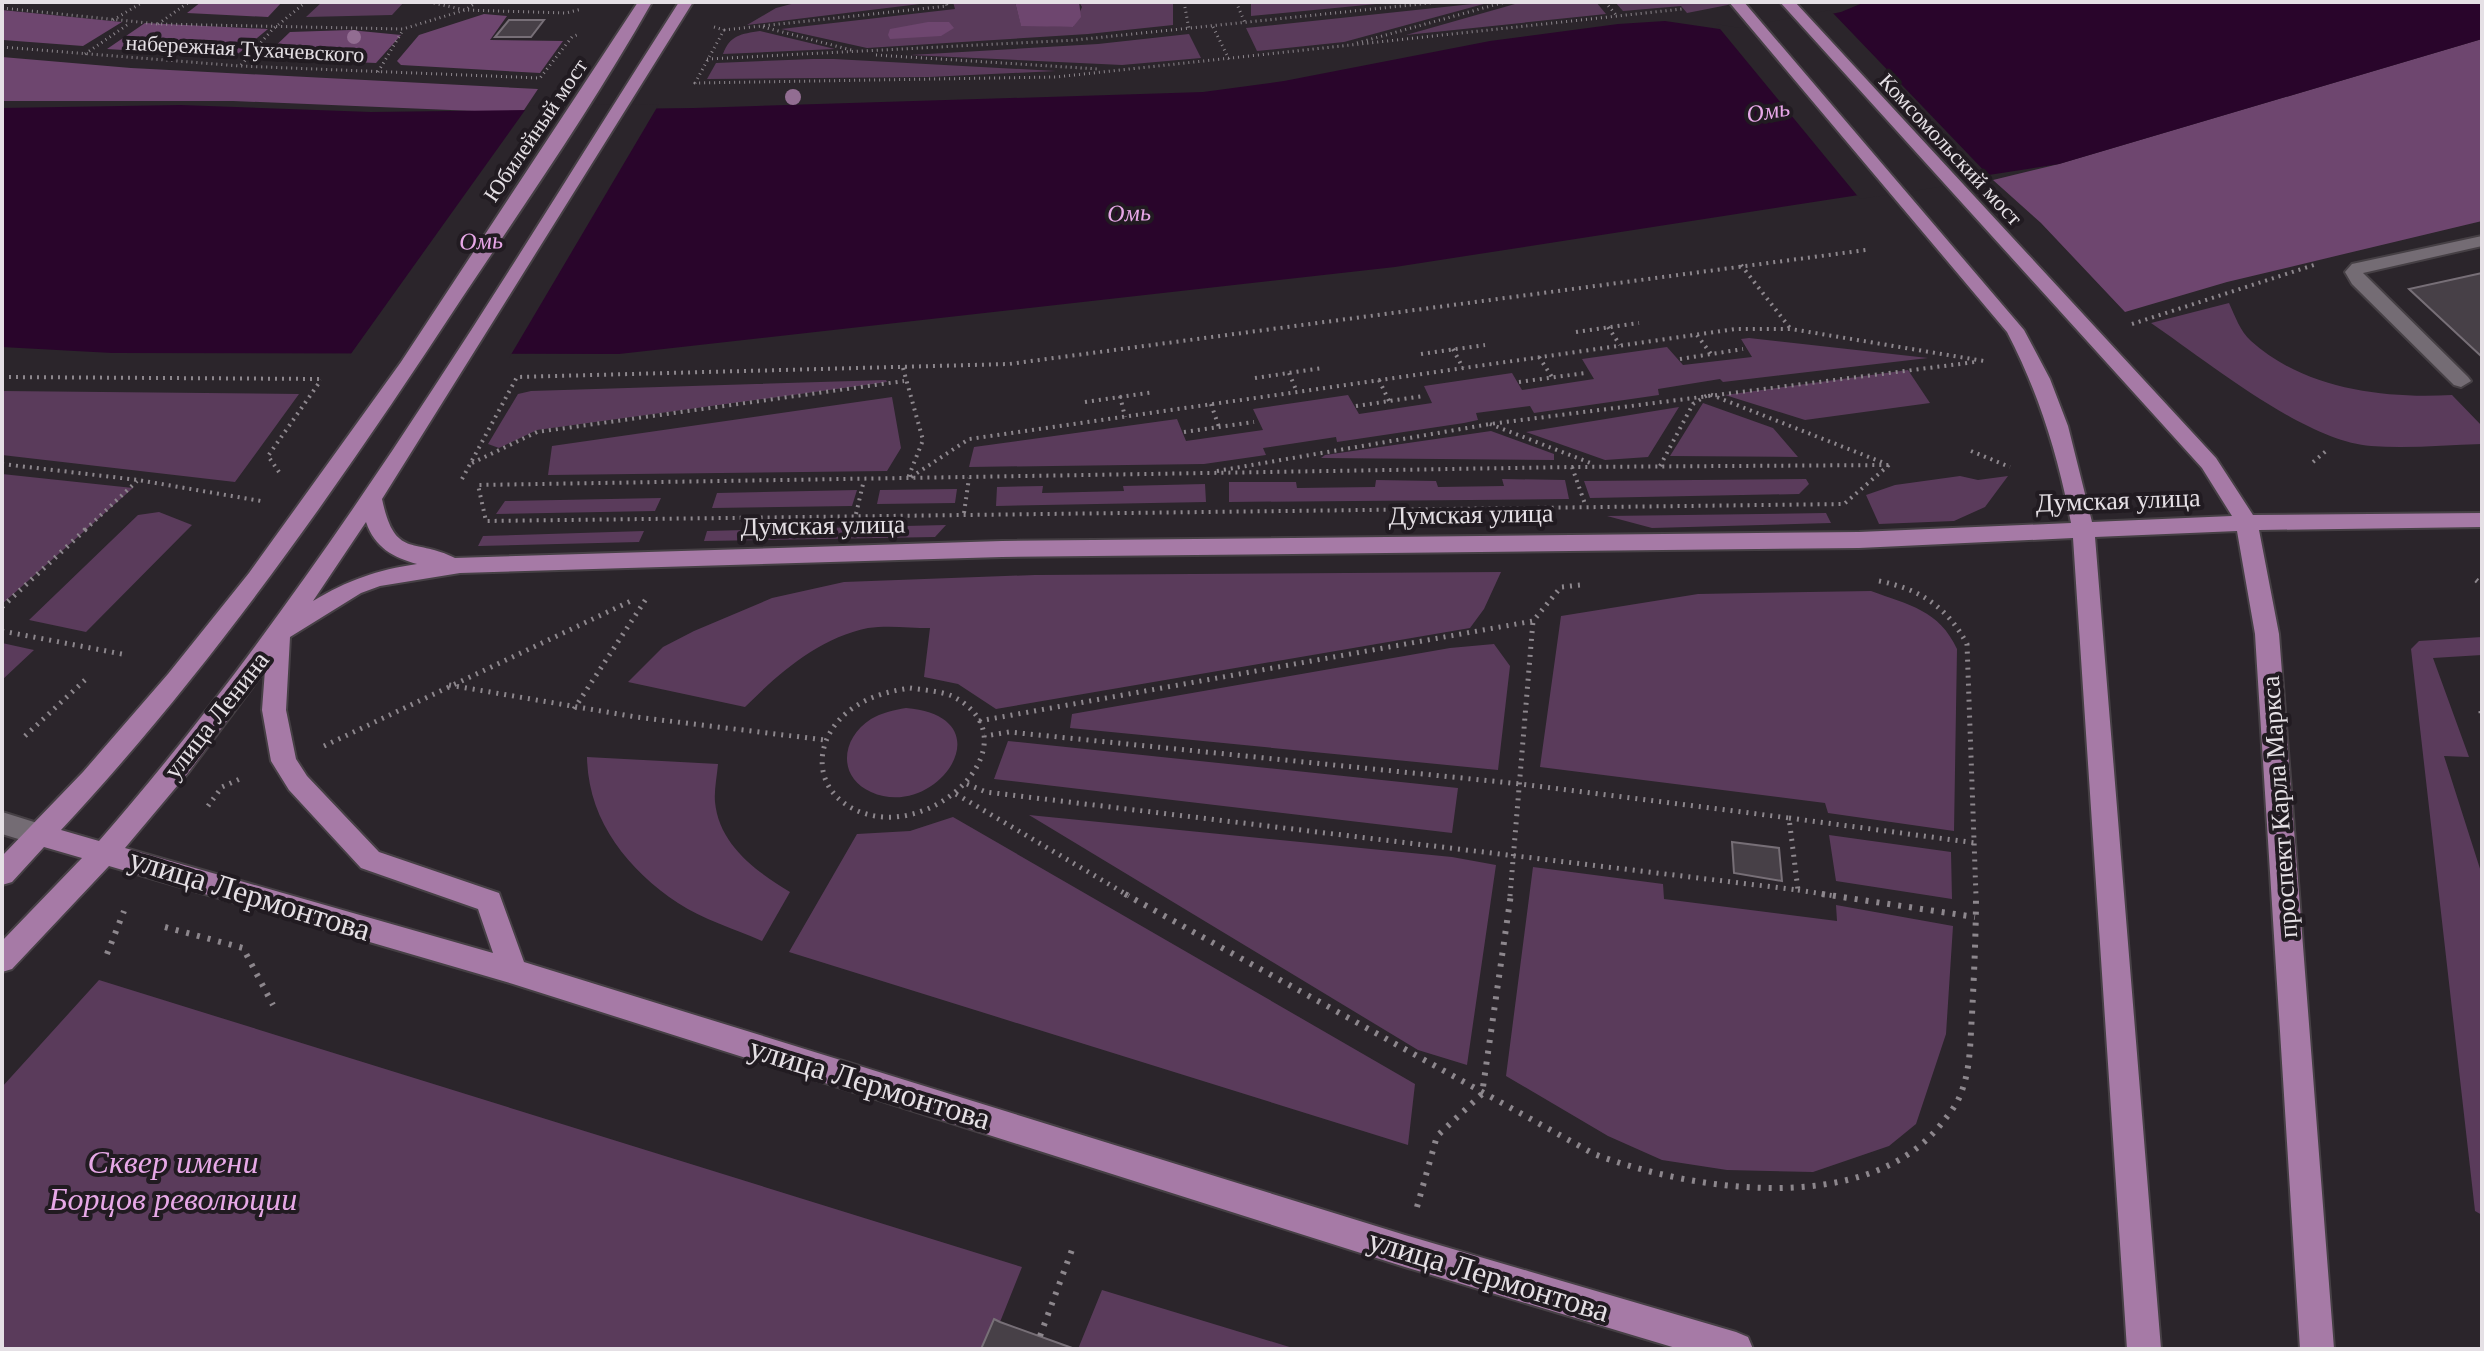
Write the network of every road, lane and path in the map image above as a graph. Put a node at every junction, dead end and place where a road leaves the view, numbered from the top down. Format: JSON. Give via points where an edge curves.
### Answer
{"nodes":[{"id":1,"x":143,"y":2,"type":"edge"},
{"id":2,"x":189,"y":2,"type":"edge"},
{"id":3,"x":306,"y":2,"type":"edge"},
{"id":4,"x":429,"y":2,"type":"edge"},
{"id":5,"x":477,"y":2,"type":"edge"},
{"id":6,"x":645,"y":2,"type":"edge"},
{"id":7,"x":686,"y":2,"type":"edge"},
{"id":8,"x":946,"y":2,"type":"edge"},
{"id":9,"x":1184,"y":2,"type":"edge"},
{"id":10,"x":1236,"y":2,"type":"edge"},
{"id":11,"x":1440,"y":2,"type":"edge"},
{"id":12,"x":1505,"y":2,"type":"edge"},
{"id":13,"x":1605,"y":2,"type":"edge"},
{"id":14,"x":1736,"y":2,"type":"edge"},
{"id":15,"x":1787,"y":2,"type":"edge"},
{"id":16,"x":2,"y":8,"type":"edge"},
{"id":17,"x":582,"y":9,"type":"dead end"},
{"id":18,"x":1682,"y":9,"type":"dead end"},
{"id":19,"x":465,"y":10,"type":"junction"},
{"id":20,"x":1618,"y":17,"type":"junction"},
{"id":21,"x":112,"y":21,"type":"junction"},
{"id":22,"x":130,"y":23,"type":"junction"},
{"id":23,"x":1245,"y":23,"type":"junction"},
{"id":24,"x":158,"y":24,"type":"junction"},
{"id":25,"x":709,"y":26,"type":"dead end"},
{"id":26,"x":763,"y":27,"type":"junction"},
{"id":27,"x":1213,"y":27,"type":"junction"},
{"id":28,"x":273,"y":29,"type":"junction"},
{"id":29,"x":403,"y":29,"type":"junction"},
{"id":30,"x":1189,"y":29,"type":"junction"},
{"id":31,"x":724,"y":30,"type":"junction"},
{"id":32,"x":572,"y":37,"type":"dead end"},
{"id":33,"x":2,"y":47,"type":"edge"},
{"id":34,"x":1341,"y":47,"type":"junction"},
{"id":35,"x":860,"y":53,"type":"junction"},
{"id":36,"x":85,"y":54,"type":"junction"},
{"id":37,"x":706,"y":59,"type":"junction"},
{"id":38,"x":1229,"y":59,"type":"junction"},
{"id":39,"x":240,"y":66,"type":"junction"},
{"id":40,"x":1112,"y":70,"type":"junction"},
{"id":41,"x":378,"y":72,"type":"junction"},
{"id":42,"x":2482,"y":241,"type":"edge"},
{"id":43,"x":1866,"y":250,"type":"dead end"},
{"id":44,"x":2322,"y":263,"type":"dead end"},
{"id":45,"x":1741,"y":265,"type":"junction"},
{"id":46,"x":1639,"y":323,"type":"dead end"},
{"id":47,"x":2083,"y":325,"type":"joint"},
{"id":48,"x":2126,"y":326,"type":"dead end"},
{"id":49,"x":1608,"y":327,"type":"junction"},
{"id":50,"x":1791,"y":329,"type":"junction"},
{"id":51,"x":1576,"y":332,"type":"dead end"},
{"id":52,"x":1697,"y":335,"type":"junction"},
{"id":53,"x":1485,"y":345,"type":"dead end"},
{"id":54,"x":1620,"y":345,"type":"junction"},
{"id":55,"x":1453,"y":349,"type":"junction"},
{"id":56,"x":1743,"y":349,"type":"dead end"},
{"id":57,"x":1421,"y":354,"type":"dead end"},
{"id":58,"x":1711,"y":354,"type":"junction"},
{"id":59,"x":1539,"y":357,"type":"junction"},
{"id":60,"x":1680,"y":359,"type":"dead end"},
{"id":61,"x":903,"y":368,"type":"junction"},
{"id":62,"x":1322,"y":368,"type":"dead end"},
{"id":63,"x":1463,"y":368,"type":"junction"},
{"id":64,"x":1289,"y":373,"type":"junction"},
{"id":65,"x":1585,"y":373,"type":"dead end"},
{"id":66,"x":2,"y":377,"type":"edge"},
{"id":67,"x":1552,"y":377,"type":"junction"},
{"id":68,"x":1255,"y":378,"type":"dead end"},
{"id":69,"x":1379,"y":380,"type":"junction"},
{"id":70,"x":904,"y":381,"type":"junction"},
{"id":71,"x":2461,"y":381,"type":"dead end"},
{"id":72,"x":1519,"y":382,"type":"dead end"},
{"id":73,"x":1154,"y":392,"type":"dead end"},
{"id":74,"x":1297,"y":392,"type":"junction"},
{"id":75,"x":1709,"y":394,"type":"junction"},
{"id":76,"x":1120,"y":396,"type":"junction"},
{"id":77,"x":1423,"y":396,"type":"dead end"},
{"id":78,"x":1389,"y":401,"type":"junction"},
{"id":79,"x":1085,"y":402,"type":"dead end"},
{"id":80,"x":1211,"y":404,"type":"junction"},
{"id":81,"x":1356,"y":406,"type":"dead end"},
{"id":82,"x":1125,"y":417,"type":"junction"},
{"id":83,"x":1254,"y":422,"type":"dead end"},
{"id":84,"x":1490,"y":424,"type":"junction"},
{"id":85,"x":1219,"y":427,"type":"junction"},
{"id":86,"x":1184,"y":432,"type":"dead end"},
{"id":87,"x":353,"y":447,"type":"joint"},
{"id":88,"x":1971,"y":451,"type":"dead end"},
{"id":89,"x":2326,"y":451,"type":"dead end"},
{"id":90,"x":2313,"y":462,"type":"dead end"},
{"id":91,"x":471,"y":463,"type":"junction"},
{"id":92,"x":2,"y":464,"type":"edge"},
{"id":93,"x":1889,"y":465,"type":"junction"},
{"id":94,"x":1572,"y":467,"type":"junction"},
{"id":95,"x":1599,"y":467,"type":"junction"},
{"id":96,"x":1660,"y":467,"type":"junction"},
{"id":97,"x":2010,"y":467,"type":"dead end"},
{"id":98,"x":279,"y":472,"type":"dead end"},
{"id":99,"x":1197,"y":475,"type":"junction"},
{"id":100,"x":969,"y":478,"type":"junction"},
{"id":101,"x":462,"y":479,"type":"dead end"},
{"id":102,"x":908,"y":479,"type":"junction"},
{"id":103,"x":138,"y":480,"type":"junction"},
{"id":104,"x":864,"y":480,"type":"junction"},
{"id":105,"x":371,"y":499,"type":"junction"},
{"id":106,"x":261,"y":501,"type":"dead end"},
{"id":107,"x":1844,"y":504,"type":"dead end"},
{"id":108,"x":1585,"y":505,"type":"dead end"},
{"id":109,"x":964,"y":514,"type":"dead end"},
{"id":110,"x":856,"y":515,"type":"dead end"},
{"id":111,"x":2482,"y":520,"type":"edge"},
{"id":112,"x":486,"y":521,"type":"dead end"},
{"id":113,"x":2247,"y":523,"type":"junction"},
{"id":114,"x":2083,"y":529,"type":"junction"},
{"id":115,"x":460,"y":565,"type":"junction"},
{"id":116,"x":1873,"y":580,"type":"dead end"},
{"id":117,"x":2476,"y":580,"type":"dead end"},
{"id":118,"x":1589,"y":585,"type":"dead end"},
{"id":119,"x":2482,"y":585,"type":"edge"},
{"id":120,"x":2,"y":607,"type":"edge"},
{"id":121,"x":1533,"y":621,"type":"junction"},
{"id":122,"x":2,"y":631,"type":"edge"},
{"id":123,"x":279,"y":633,"type":"junction"},
{"id":124,"x":122,"y":654,"type":"dead end"},
{"id":125,"x":85,"y":680,"type":"dead end"},
{"id":126,"x":449,"y":685,"type":"junction"},
{"id":127,"x":2482,"y":706,"type":"edge"},
{"id":128,"x":574,"y":709,"type":"junction"},
{"id":129,"x":2482,"y":715,"type":"edge"},
{"id":130,"x":979,"y":721,"type":"junction"},
{"id":131,"x":25,"y":736,"type":"dead end"},
{"id":132,"x":985,"y":736,"type":"junction"},
{"id":133,"x":825,"y":740,"type":"junction"},
{"id":134,"x":323,"y":746,"type":"dead end"},
{"id":135,"x":242,"y":778,"type":"dead end"},
{"id":136,"x":967,"y":784,"type":"junction"},
{"id":137,"x":1521,"y":784,"type":"junction"},
{"id":138,"x":956,"y":794,"type":"junction"},
{"id":139,"x":208,"y":806,"type":"dead end"},
{"id":140,"x":1789,"y":818,"type":"junction"},
{"id":141,"x":2,"y":823,"type":"edge"},
{"id":142,"x":41,"y":835,"type":"junction"},
{"id":143,"x":1976,"y":843,"type":"junction"},
{"id":144,"x":106,"y":851,"type":"junction"},
{"id":145,"x":1516,"y":857,"type":"junction"},
{"id":146,"x":2,"y":874,"type":"edge"},
{"id":147,"x":1798,"y":890,"type":"junction"},
{"id":148,"x":124,"y":911,"type":"dead end"},
{"id":149,"x":1975,"y":917,"type":"junction"},
{"id":150,"x":165,"y":927,"type":"dead end"},
{"id":151,"x":107,"y":954,"type":"dead end"},
{"id":152,"x":2,"y":960,"type":"edge"},
{"id":153,"x":513,"y":971,"type":"junction"},
{"id":154,"x":273,"y":1005,"type":"dead end"},
{"id":155,"x":1482,"y":1094,"type":"junction"},
{"id":156,"x":1073,"y":1247,"type":"dead end"},
{"id":157,"x":1405,"y":1251,"type":"junction"},
{"id":158,"x":1040,"y":1336,"type":"dead end"},
{"id":159,"x":1736,"y":1349,"type":"edge"},
{"id":160,"x":2144,"y":1349,"type":"edge"},
{"id":161,"x":2317,"y":1349,"type":"edge"}],
"edges":[{"from":1,"to":21,"type":"path"},
{"from":2,"to":24,"type":"path"},
{"from":3,"to":28,"type":"path"},
{"from":4,"to":19,"type":"path"},
{"from":5,"to":19,"type":"path"},
{"from":6,"to":87,"type":"main road","name":"Юбилейный мост"},
{"from":7,"to":105,"type":"main road","name":"улица Ленина"},
{"from":8,"to":26,"type":"path","via":[[947,6]]},
{"from":9,"to":30,"type":"path"},
{"from":10,"to":23,"type":"path"},
{"from":11,"to":23,"type":"path"},
{"from":12,"to":34,"type":"path"},
{"from":13,"to":20,"type":"path"},
{"from":14,"to":114,"type":"main road","via":[[2015,330],[2059,423]]},
{"from":15,"to":47,"type":"main road","name":"Комсомольский мост"},
{"from":16,"to":21,"type":"path"},
{"from":17,"to":19,"type":"path"},
{"from":18,"to":20,"type":"path"},
{"from":19,"to":29,"type":"path"},
{"from":20,"to":34,"type":"path"},
{"from":21,"to":22,"type":"path"},
{"from":22,"to":24,"type":"path"},
{"from":22,"to":36,"type":"path"},
{"from":23,"to":27,"type":"path"},
{"from":24,"to":28,"type":"path"},
{"from":25,"to":31,"type":"path"},
{"from":26,"to":31,"type":"path"},
{"from":26,"to":35,"type":"path"},
{"from":27,"to":30,"type":"path"},
{"from":27,"to":38,"type":"path"},
{"from":28,"to":29,"type":"path"},
{"from":28,"to":39,"type":"path"},
{"from":29,"to":41,"type":"path"},
{"from":30,"to":35,"type":"path"},
{"from":31,"to":37,"type":"path"},
{"from":32,"to":41,"type":"path","name":"набережная Тухачевского","via":[[540,78]]},
{"from":33,"to":36,"type":"path","name":"набережная Тухачевского"},
{"from":34,"to":38,"type":"path"},
{"from":35,"to":37,"type":"path"},
{"from":35,"to":40,"type":"path"},
{"from":36,"to":39,"type":"path","name":"набережная Тухачевского"},
{"from":37,"to":40,"type":"path","via":[[695,83],[963,81]]},
{"from":38,"to":40,"type":"path"},
{"from":39,"to":41,"type":"path","name":"набережная Тухачевского"},
{"from":42,"to":71,"type":"street","via":[[2354,272]]},
{"from":43,"to":45,"type":"path"},
{"from":44,"to":48,"type":"path"},
{"from":45,"to":50,"type":"path"},
{"from":45,"to":61,"type":"path","via":[[1009,364]]},
{"from":46,"to":49,"type":"path"},
{"from":47,"to":113,"type":"main road","name":"проспект Карла Маркса","via":[[2209,463]]},
{"from":49,"to":51,"type":"path"},
{"from":49,"to":54,"type":"path"},
{"from":50,"to":52,"type":"path"},
{"from":50,"to":75,"type":"path","via":[[1984,361]]},
{"from":52,"to":54,"type":"path"},
{"from":52,"to":58,"type":"path"},
{"from":53,"to":55,"type":"path"},
{"from":54,"to":59,"type":"path"},
{"from":55,"to":57,"type":"path"},
{"from":55,"to":63,"type":"path"},
{"from":56,"to":58,"type":"path"},
{"from":58,"to":60,"type":"path"},
{"from":59,"to":63,"type":"path"},
{"from":59,"to":67,"type":"path"},
{"from":61,"to":70,"type":"path"},
{"from":61,"to":91,"type":"path","via":[[517,377]]},
{"from":62,"to":64,"type":"path"},
{"from":63,"to":69,"type":"path"},
{"from":64,"to":68,"type":"path"},
{"from":64,"to":74,"type":"path"},
{"from":65,"to":67,"type":"path"},
{"from":66,"to":98,"type":"path","via":[[322,379],[268,456]]},
{"from":67,"to":72,"type":"path"},
{"from":69,"to":74,"type":"path"},
{"from":69,"to":78,"type":"path"},
{"from":70,"to":91,"type":"path","via":[[537,432]]},
{"from":70,"to":102,"type":"path","via":[[923,440]]},
{"from":73,"to":76,"type":"path"},
{"from":74,"to":80,"type":"path"},
{"from":75,"to":84,"type":"path"},
{"from":75,"to":93,"type":"path"},
{"from":75,"to":96,"type":"path","via":[[1693,404]]},
{"from":76,"to":79,"type":"path"},
{"from":76,"to":82,"type":"path"},
{"from":77,"to":78,"type":"path"},
{"from":78,"to":81,"type":"path"},
{"from":80,"to":82,"type":"path"},
{"from":80,"to":85,"type":"path"},
{"from":82,"to":102,"type":"path","via":[[969,439]]},
{"from":83,"to":85,"type":"path"},
{"from":84,"to":95,"type":"path"},
{"from":84,"to":99,"type":"path"},
{"from":85,"to":86,"type":"path"},
{"from":87,"to":142,"type":"main road","name":"улица Ленина","via":[[212,637]]},
{"from":88,"to":97,"type":"path"},
{"from":89,"to":90,"type":"path"},
{"from":91,"to":101,"type":"path"},
{"from":92,"to":103,"type":"path"},
{"from":93,"to":96,"type":"path"},
{"from":93,"to":107,"type":"path"},
{"from":94,"to":95,"type":"path"},
{"from":94,"to":99,"type":"path"},
{"from":94,"to":108,"type":"path"},
{"from":95,"to":96,"type":"path"},
{"from":99,"to":100,"type":"path"},
{"from":100,"to":102,"type":"path"},
{"from":100,"to":109,"type":"path"},
{"from":102,"to":104,"type":"path"},
{"from":103,"to":106,"type":"path"},
{"from":103,"to":120,"type":"path"},
{"from":104,"to":110,"type":"path"},
{"from":104,"to":112,"type":"path","via":[[478,485]]},
{"from":105,"to":115,"type":"main road","via":[[375,528],[387,541],[419,557]]},
{"from":105,"to":123,"type":"main road","name":"улица Ленина"},
{"from":111,"to":113,"type":"main road","name":"Думская улица"},
{"from":113,"to":114,"type":"main road","name":"Думская улица"},
{"from":113,"to":161,"type":"main road","name":"проспект Карла Маркса","via":[[2267,634]]},
{"from":114,"to":115,"type":"main road","name":"Думская улица","via":[[1859,540],[1002,549]]},
{"from":114,"to":160,"type":"main road"},
{"from":115,"to":123,"type":"main road","via":[[353,587]]},
{"from":116,"to":143,"type":"path","via":[[1928,597],[1955,618],[1967,644]]},
{"from":117,"to":119,"type":"path"},
{"from":118,"to":121,"type":"path","via":[[1561,587]]},
{"from":121,"to":130,"type":"path"},
{"from":121,"to":137,"type":"path"},
{"from":122,"to":124,"type":"path"},
{"from":123,"to":144,"type":"main road","name":"улица Ленина","via":[[179,766]]},
{"from":123,"to":153,"type":"main road","via":[[274,710],[284,761],[298,783],[370,860],[489,901]]},
{"from":125,"to":131,"type":"path"},
{"from":126,"to":128,"type":"path"},
{"from":126,"to":128,"type":"path","via":[[650,593]]},
{"from":126,"to":134,"type":"path"},
{"from":127,"to":129,"type":"path"},
{"from":128,"to":133,"type":"path"},
{"from":130,"to":132,"type":"path"},
{"from":130,"to":133,"type":"path","via":[[958,699],[910,688],[858,704]]},
{"from":132,"to":136,"type":"path","via":[[982,760]]},
{"from":132,"to":137,"type":"path","via":[[1009,732]]},
{"from":133,"to":138,"type":"path","via":[[820,755],[824,781],[844,805],[859,812],[913,814]]},
{"from":135,"to":139,"type":"path","via":[[222,787]]},
{"from":136,"to":138,"type":"path"},
{"from":136,"to":145,"type":"path","via":[[986,792]]},
{"from":137,"to":140,"type":"path"},
{"from":137,"to":145,"type":"path"},
{"from":138,"to":155,"type":"path"},
{"from":140,"to":143,"type":"path"},
{"from":140,"to":147,"type":"path"},
{"from":141,"to":142,"type":"street","name":"улица Лермонтова"},
{"from":142,"to":144,"type":"main road","name":"улица Лермонтова"},
{"from":142,"to":146,"type":"main road","name":"улица Ленина"},
{"from":143,"to":149,"type":"path"},
{"from":144,"to":152,"type":"main road","name":"улица Ленина"},
{"from":144,"to":153,"type":"main road","name":"улица Лермонтова"},
{"from":145,"to":147,"type":"path"},
{"from":145,"to":155,"type":"path"},
{"from":147,"to":149,"type":"path"},
{"from":148,"to":151,"type":"path"},
{"from":149,"to":155,"type":"path","via":[[1968,1064],[1957,1104],[1932,1139],[1881,1171],[1814,1186],[1730,1188],[1599,1157]]},
{"from":150,"to":154,"type":"path","via":[[243,948]]},
{"from":153,"to":157,"type":"main road","name":"улица Лермонтова"},
{"from":155,"to":157,"type":"path","via":[[1437,1136]]},
{"from":156,"to":158,"type":"path"},
{"from":157,"to":159,"type":"main road","name":"улица Лермонтова"}]}
